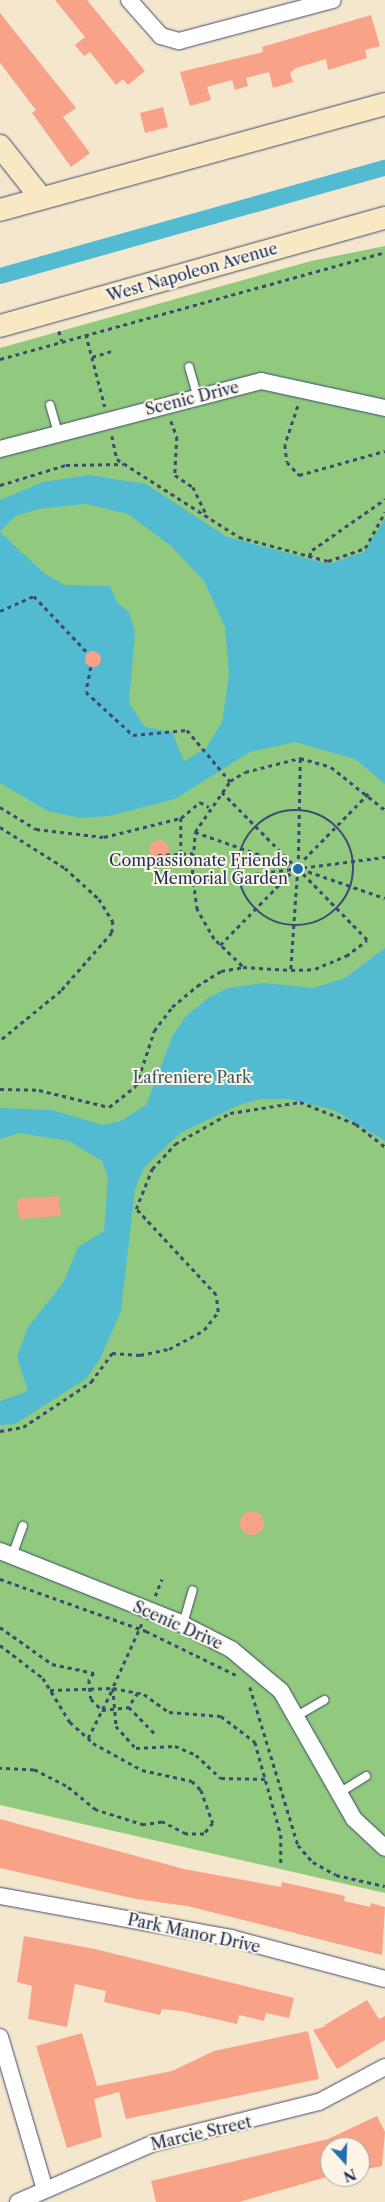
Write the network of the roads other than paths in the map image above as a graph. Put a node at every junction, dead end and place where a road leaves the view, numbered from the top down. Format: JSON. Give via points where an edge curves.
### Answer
{"nodes":[{"id":1,"x":129,"y":0,"type":"edge"},
{"id":2,"x":333,"y":0,"type":"edge"},
{"id":3,"x":385,"y":104,"type":"edge"},
{"id":4,"x":0,"y":146,"type":"edge"},
{"id":5,"x":41,"y":198,"type":"junction"},
{"id":6,"x":0,"y":210,"type":"edge"},
{"id":7,"x":385,"y":218,"type":"edge"},
{"id":8,"x":0,"y":326,"type":"edge"},
{"id":9,"x":189,"y":367,"type":"dead end"},
{"id":10,"x":197,"y":395,"type":"junction"},
{"id":11,"x":50,"y":405,"type":"dead end"},
{"id":12,"x":385,"y":408,"type":"edge"},
{"id":13,"x":58,"y":433,"type":"junction"},
{"id":14,"x":0,"y":449,"type":"edge"},
{"id":15,"x":23,"y":1526,"type":"dead end"},
{"id":16,"x":6,"y":1553,"type":"edge"},
{"id":17,"x":193,"y":1590,"type":"dead end"},
{"id":18,"x":183,"y":1624,"type":"junction"},
{"id":19,"x":324,"y":1700,"type":"dead end"},
{"id":20,"x":295,"y":1717,"type":"junction"},
{"id":21,"x":366,"y":1776,"type":"dead end"},
{"id":22,"x":339,"y":1793,"type":"junction"},
{"id":23,"x":385,"y":1848,"type":"edge"},
{"id":24,"x":0,"y":1896,"type":"edge"},
{"id":25,"x":385,"y":1979,"type":"edge"},
{"id":26,"x":0,"y":2037,"type":"edge"},
{"id":27,"x":385,"y":2068,"type":"edge"},
{"id":28,"x":45,"y":2190,"type":"junction"},
{"id":29,"x":18,"y":2202,"type":"edge"}],
"edges":[{"from":1,"to":2,"type":"street","via":[[160,36],[186,40]]},
{"from":3,"to":5,"type":"main road"},
{"from":4,"to":5,"type":"main road"},
{"from":5,"to":6,"type":"main road"},
{"from":7,"to":8,"type":"main road","name":"West Napoleon Avenue"},
{"from":9,"to":10,"type":"lane"},
{"from":10,"to":12,"type":"street","name":"Scenic Drive","via":[[261,380]]},
{"from":10,"to":13,"type":"street","name":"Scenic Drive"},
{"from":11,"to":13,"type":"lane"},
{"from":13,"to":14,"type":"street","name":"Scenic Drive"},
{"from":15,"to":16,"type":"lane"},
{"from":16,"to":18,"type":"street","name":"Scenic Drive"},
{"from":17,"to":18,"type":"lane"},
{"from":18,"to":20,"type":"street","name":"Scenic Drive","via":[[231,1649],[281,1691]]},
{"from":19,"to":20,"type":"lane"},
{"from":20,"to":22,"type":"street","name":"Scenic Drive"},
{"from":21,"to":22,"type":"lane"},
{"from":22,"to":23,"type":"street","name":"Scenic Drive","via":[[354,1819]]},
{"from":24,"to":25,"type":"street","name":"Park Manor Drive","via":[[231,1938]]},
{"from":26,"to":28,"type":"street"},
{"from":27,"to":28,"type":"street","name":"Marcie Street","via":[[319,2102],[154,2143]]},
{"from":28,"to":29,"type":"street","name":"Marcie Street"}]}
